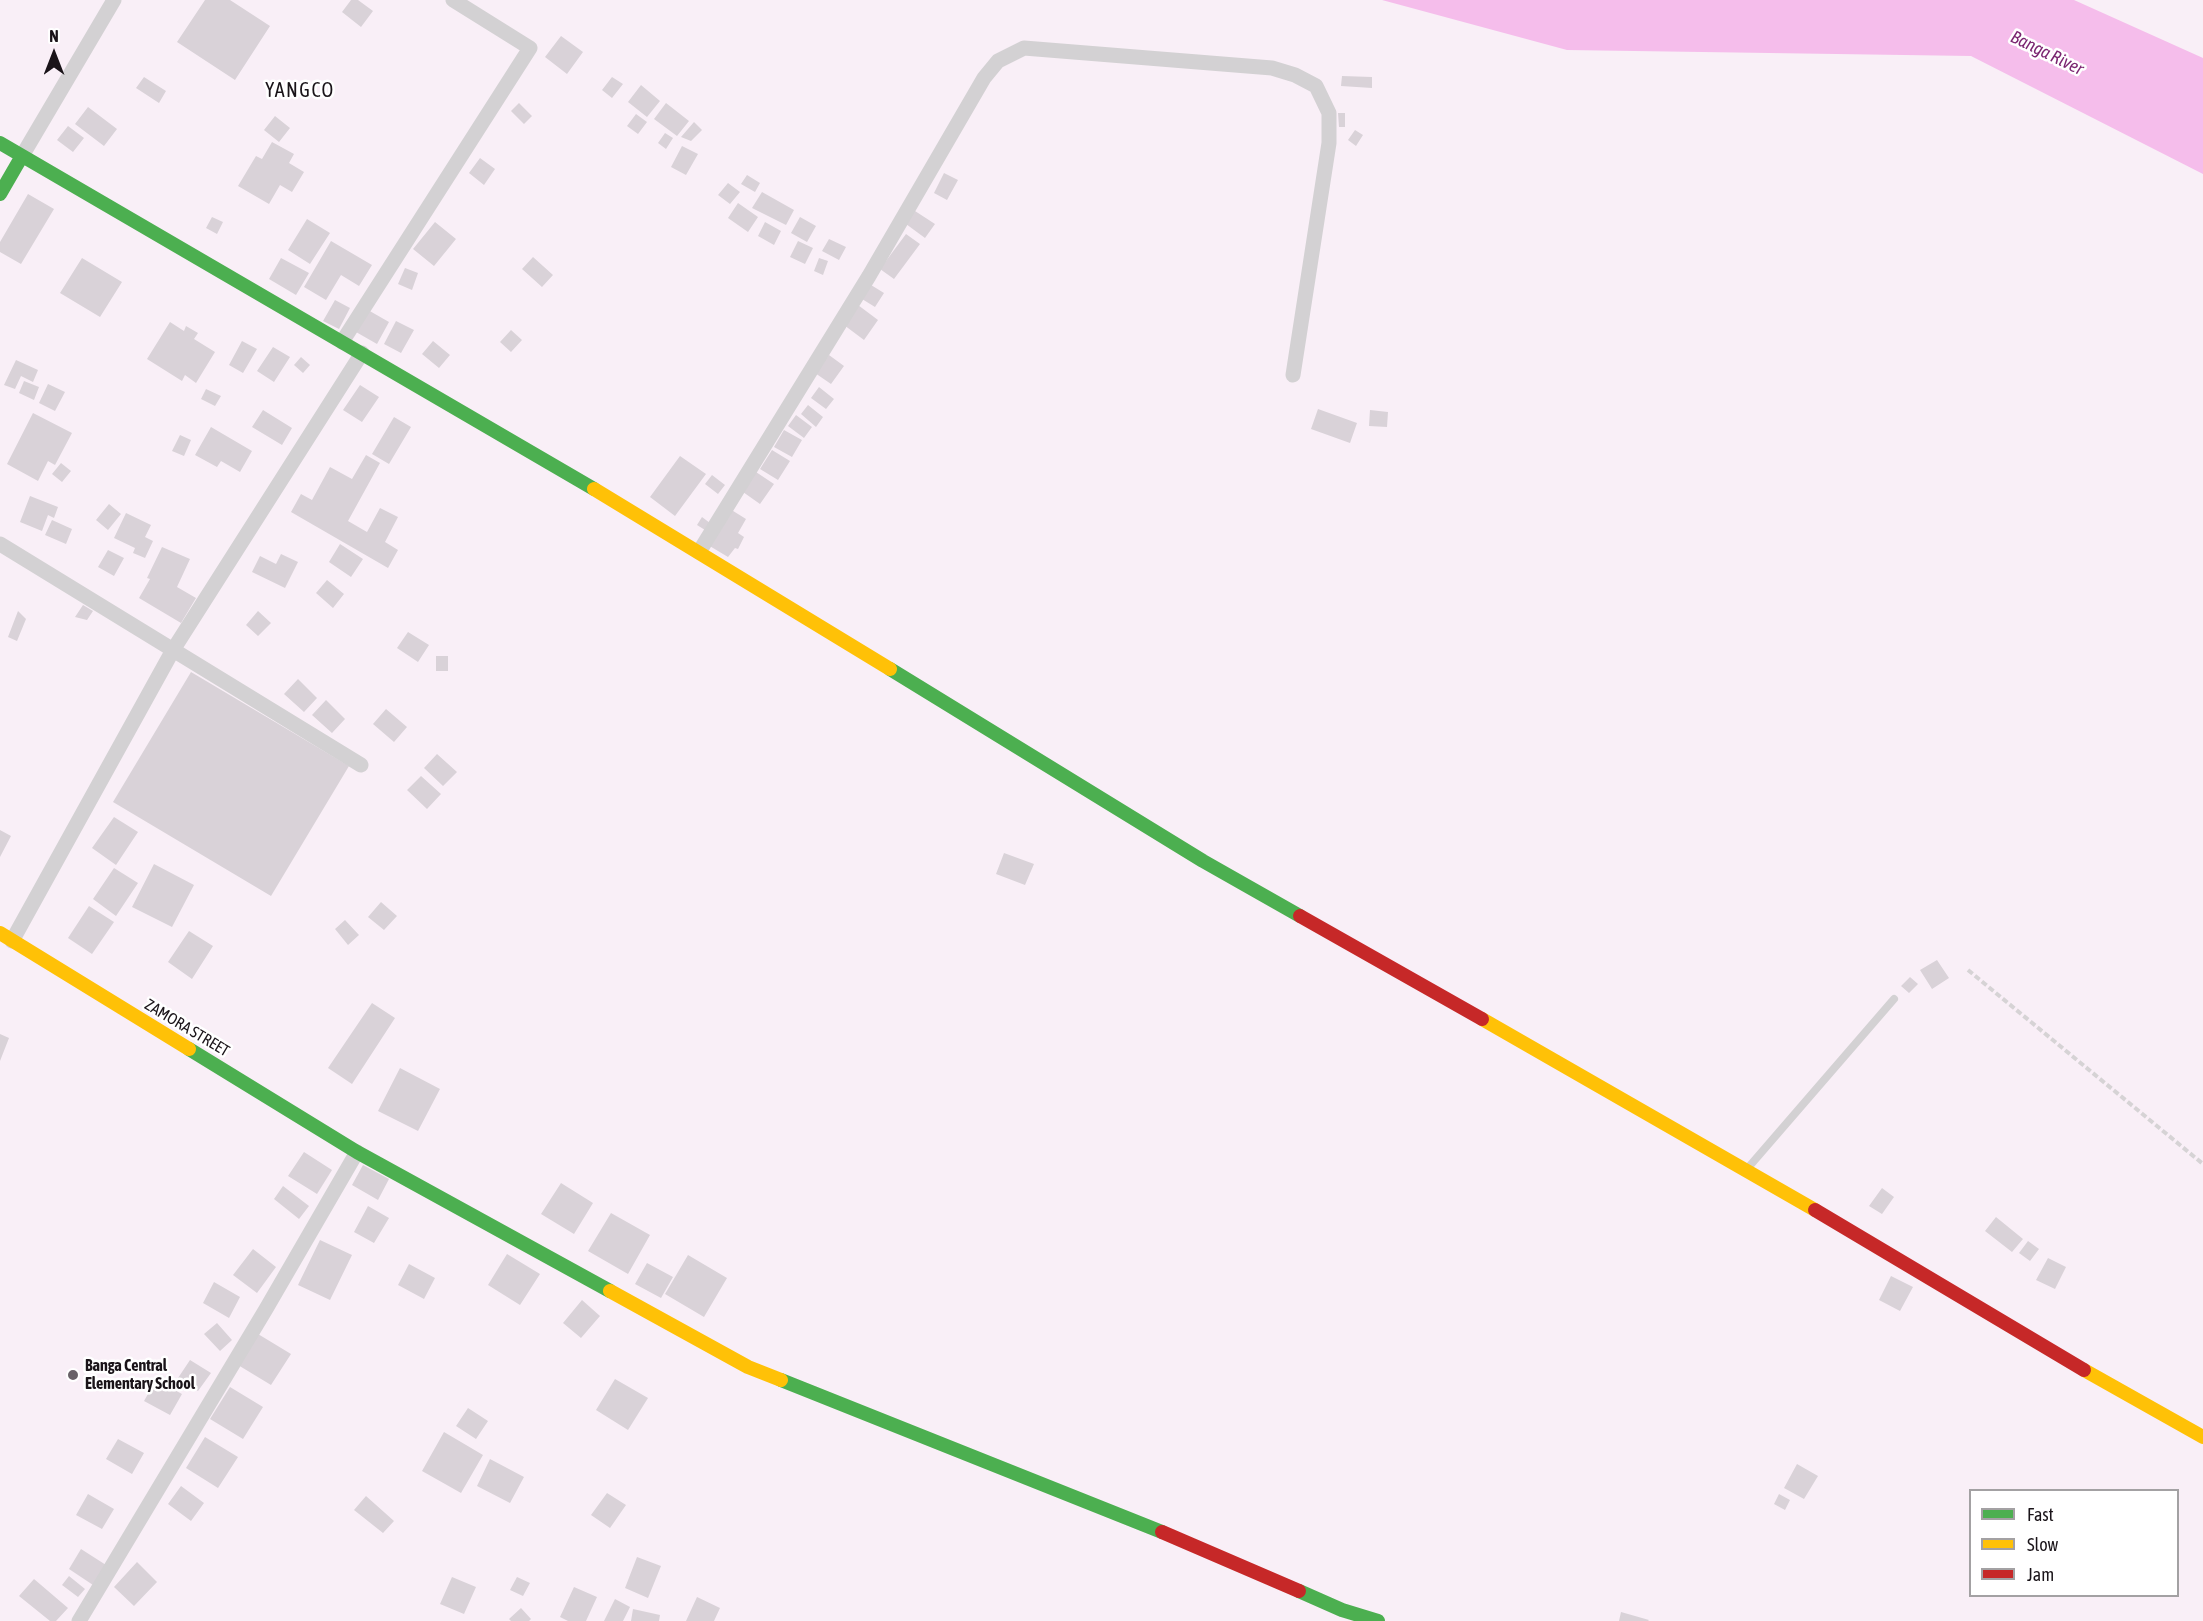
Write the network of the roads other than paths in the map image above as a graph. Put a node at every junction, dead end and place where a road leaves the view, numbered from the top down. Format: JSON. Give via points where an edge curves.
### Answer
{"nodes":[{"id":1,"x":114,"y":0,"type":"edge"},
{"id":2,"x":453,"y":0,"type":"edge"},
{"id":3,"x":0,"y":143,"type":"edge"},
{"id":4,"x":22,"y":156,"type":"junction"},
{"id":5,"x":0,"y":194,"type":"edge"},
{"id":6,"x":342,"y":342,"type":"junction"},
{"id":7,"x":362,"y":353,"type":"junction"},
{"id":8,"x":1293,"y":375,"type":"dead end"},
{"id":9,"x":0,"y":544,"type":"edge"},
{"id":10,"x":699,"y":552,"type":"junction"},
{"id":11,"x":173,"y":650,"type":"junction"},
{"id":12,"x":361,"y":765,"type":"dead end"},
{"id":13,"x":6,"y":937,"type":"edge"},
{"id":14,"x":1894,"y":999,"type":"dead end"},
{"id":15,"x":357,"y":1152,"type":"junction"},
{"id":16,"x":1746,"y":1170,"type":"junction"},
{"id":17,"x":2203,"y":1437,"type":"edge"},
{"id":18,"x":79,"y":1621,"type":"edge"},
{"id":19,"x":1378,"y":1621,"type":"edge"}],
"edges":[{"from":1,"to":4,"type":"street"},
{"from":2,"to":6,"type":"street","via":[[530,48]]},
{"from":3,"to":4,"type":"street"},
{"from":4,"to":5,"type":"street"},
{"from":4,"to":6,"type":"street"},
{"from":6,"to":7,"type":"street"},
{"from":7,"to":10,"type":"street"},
{"from":7,"to":11,"type":"street"},
{"from":8,"to":10,"type":"street","via":[[1329,143],[1329,113],[1316,86],[1272,68],[1024,48],[998,61],[984,78],[869,276]]},
{"from":9,"to":11,"type":"street"},
{"from":10,"to":16,"type":"street","via":[[1203,861]]},
{"from":11,"to":12,"type":"street"},
{"from":11,"to":13,"type":"street"},
{"from":13,"to":15,"type":"street","name":"ZAMORA STREET"},
{"from":14,"to":16,"type":"lane"},
{"from":15,"to":18,"type":"street"},
{"from":15,"to":19,"type":"street","name":"ZAMORA STREET","via":[[748,1367],[1216,1554],[1342,1610]]},
{"from":16,"to":17,"type":"street"}]}
